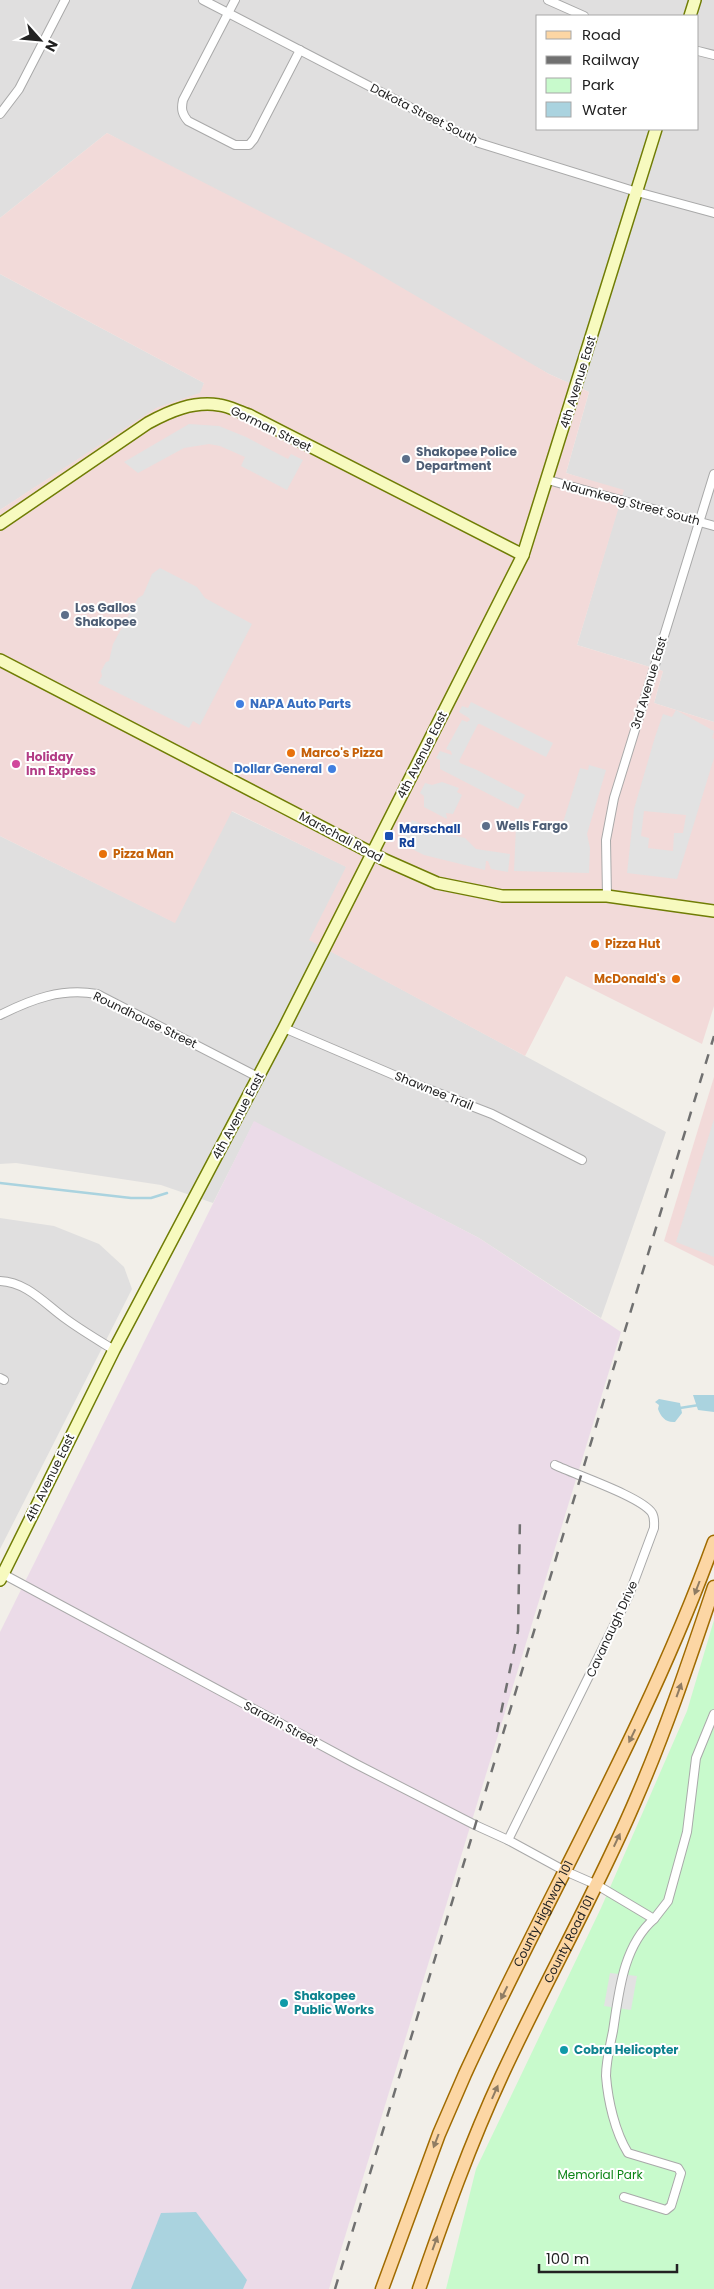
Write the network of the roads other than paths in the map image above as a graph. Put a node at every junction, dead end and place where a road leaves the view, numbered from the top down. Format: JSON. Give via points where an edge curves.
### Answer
{"nodes":[{"id":1,"x":65,"y":0,"type":"edge"},
{"id":2,"x":204,"y":0,"type":"edge"},
{"id":3,"x":235,"y":0,"type":"edge"},
{"id":4,"x":548,"y":0,"type":"edge"},
{"id":5,"x":695,"y":0,"type":"edge"},
{"id":6,"x":229,"y":13,"type":"junction"},
{"id":7,"x":582,"y":15,"type":"edge"},
{"id":8,"x":690,"y":15,"type":"edge"},
{"id":9,"x":300,"y":50,"type":"junction"},
{"id":10,"x":699,"y":51,"type":"edge"},
{"id":11,"x":714,"y":55,"type":"edge"},
{"id":12,"x":0,"y":114,"type":"edge"},
{"id":13,"x":656,"y":130,"type":"edge"},
{"id":14,"x":637,"y":192,"type":"junction"},
{"id":15,"x":714,"y":213,"type":"edge"},
{"id":16,"x":714,"y":474,"type":"edge"},
{"id":17,"x":548,"y":480,"type":"junction"},
{"id":18,"x":699,"y":521,"type":"junction"},
{"id":19,"x":0,"y":524,"type":"edge"},
{"id":20,"x":714,"y":526,"type":"edge"},
{"id":21,"x":524,"y":555,"type":"junction"},
{"id":22,"x":0,"y":660,"type":"edge"},
{"id":23,"x":372,"y":853,"type":"junction"},
{"id":24,"x":607,"y":896,"type":"junction"},
{"id":25,"x":714,"y":912,"type":"edge"},
{"id":26,"x":0,"y":1015,"type":"edge"},
{"id":27,"x":284,"y":1028,"type":"junction"},
{"id":28,"x":258,"y":1077,"type":"junction"},
{"id":29,"x":582,"y":1160,"type":"dead end"},
{"id":30,"x":0,"y":1281,"type":"edge"},
{"id":31,"x":114,"y":1350,"type":"junction"},
{"id":32,"x":555,"y":1465,"type":"dead end"},
{"id":33,"x":714,"y":1542,"type":"edge"},
{"id":34,"x":1,"y":1576,"type":"edge"},
{"id":35,"x":714,"y":1587,"type":"edge"},
{"id":36,"x":714,"y":1714,"type":"edge"},
{"id":37,"x":508,"y":1840,"type":"junction"},
{"id":38,"x":565,"y":1871,"type":"junction"},
{"id":39,"x":597,"y":1884,"type":"junction"},
{"id":40,"x":654,"y":1919,"type":"junction"},
{"id":41,"x":624,"y":2197,"type":"dead end"},
{"id":42,"x":382,"y":2289,"type":"edge"},
{"id":43,"x":419,"y":2289,"type":"edge"}],
"edges":[{"from":1,"to":12,"type":"street","via":[[18,89]]},
{"from":2,"to":6,"type":"street","name":"Dakota Street South"},
{"from":3,"to":6,"type":"street"},
{"from":4,"to":7,"type":"street"},
{"from":5,"to":8,"type":"street"},
{"from":6,"to":9,"type":"street","name":"Dakota Street South"},
{"from":6,"to":9,"type":"street","via":[[183,100],[182,109],[188,121],[236,146],[249,145]]},
{"from":9,"to":14,"type":"street","name":"Dakota Street South","via":[[479,143]]},
{"from":10,"to":11,"type":"street"},
{"from":13,"to":14,"type":"street","name":"4th Avenue East"},
{"from":14,"to":15,"type":"street","name":"Dakota Street South"},
{"from":14,"to":17,"type":"street","name":"4th Avenue East"},
{"from":16,"to":18,"type":"street","name":"3rd Avenue East"},
{"from":17,"to":18,"type":"street","name":"Naumkeag Street South"},
{"from":17,"to":21,"type":"street","name":"4th Avenue East"},
{"from":18,"to":20,"type":"street","name":"Naumkeag Street South"},
{"from":18,"to":24,"type":"street","name":"3rd Avenue East","via":[[614,798],[606,840]]},
{"from":19,"to":21,"type":"street","name":"Gorman Street","via":[[148,423],[173,410],[197,404],[220,405],[249,415]]},
{"from":21,"to":23,"type":"street","name":"4th Avenue East"},
{"from":22,"to":23,"type":"street","name":"Marschall Road"},
{"from":23,"to":24,"type":"street","name":"Marschall Road","via":[[437,883],[498,895]]},
{"from":23,"to":27,"type":"street","name":"4th Avenue East"},
{"from":24,"to":25,"type":"street","name":"Marschall Road"},
{"from":26,"to":28,"type":"street","name":"Roundhouse Street","via":[[48,995],[76,990],[97,994]]},
{"from":27,"to":28,"type":"street","name":"4th Avenue East"},
{"from":27,"to":29,"type":"street","name":"Shawnee Trail","via":[[492,1114]]},
{"from":28,"to":31,"type":"street","name":"4th Avenue East"},
{"from":30,"to":31,"type":"street","via":[[9,1281],[30,1290]]},
{"from":31,"to":34,"type":"street","name":"4th Avenue East"},
{"from":32,"to":37,"type":"street","name":"Cavanaugh Drive","via":[[636,1500],[655,1518],[629,1595]]},
{"from":33,"to":38,"type":"main road","name":"County Highway 101","one_way":true,"via":[[687,1616]]},
{"from":34,"to":37,"type":"street","name":"Sarazin Street","via":[[356,1764]]},
{"from":39,"to":35,"type":"main road","name":"County Road 101","one_way":true,"via":[[668,1719]]},
{"from":36,"to":40,"type":"street","via":[[696,1758],[687,1832],[668,1901]]},
{"from":37,"to":38,"type":"street","name":"Sarazin Street"},
{"from":38,"to":39,"type":"street","name":"Sarazin Street"},
{"from":38,"to":42,"type":"main road","name":"County Highway 101","one_way":true,"via":[[492,2016],[443,2125]]},
{"from":39,"to":40,"type":"street","name":"Sarazin Street"},
{"from":43,"to":39,"type":"main road","name":"County Road 101","one_way":true,"via":[[492,2098]]},
{"from":40,"to":41,"type":"street","via":[[638,1937],[625,1968],[606,2078],[622,2144],[628,2153],[678,2168],[681,2173],[671,2206],[666,2210]]}]}
